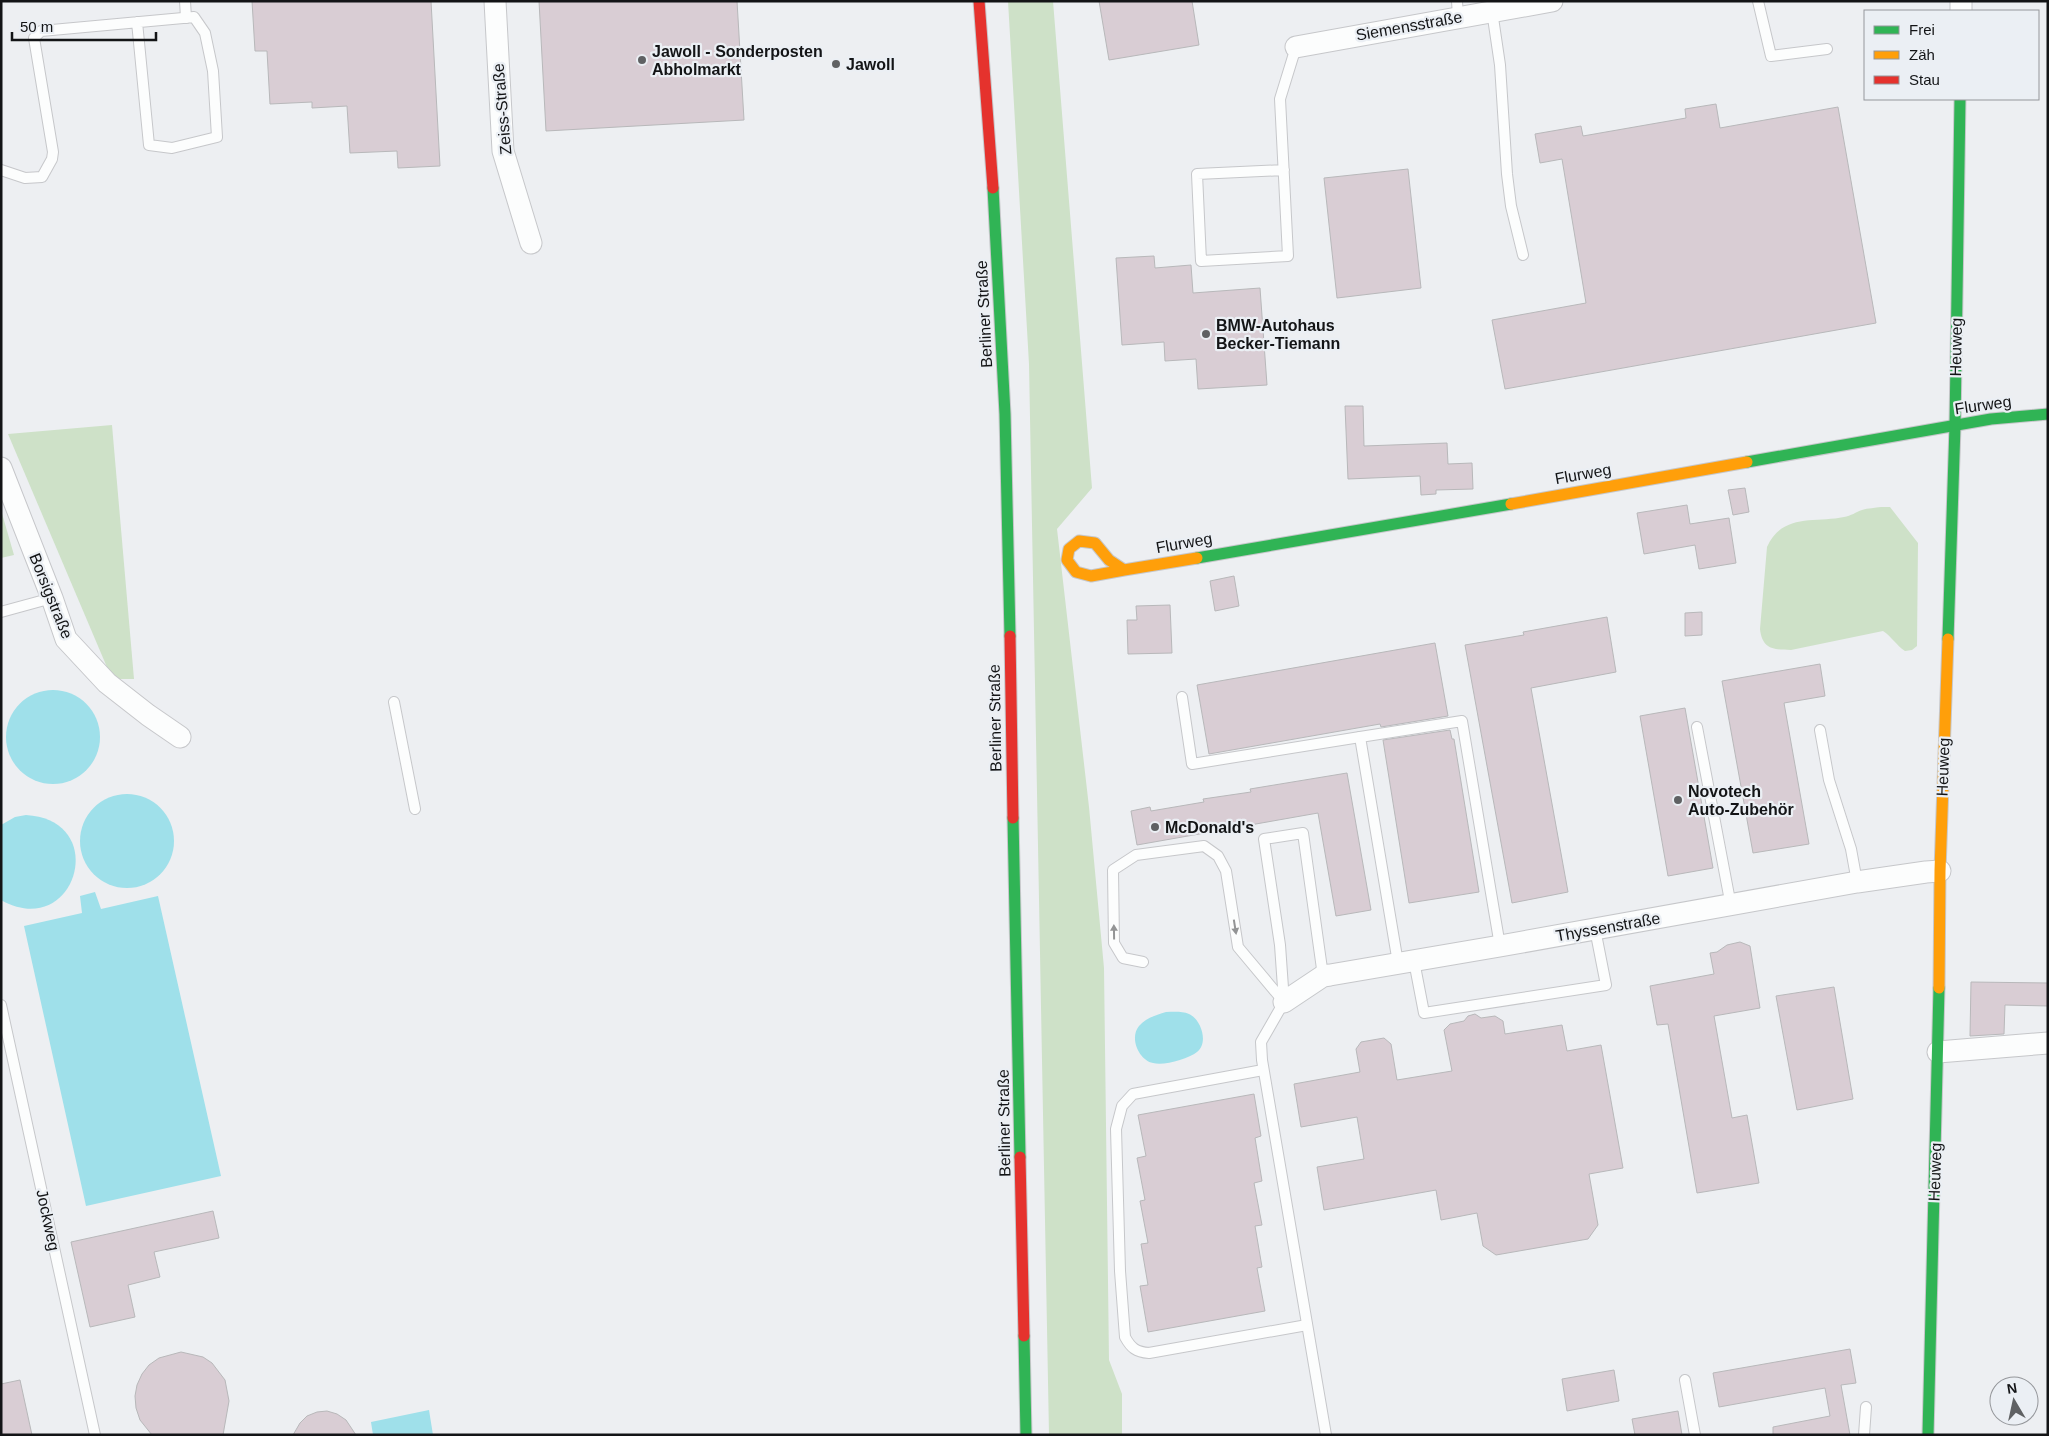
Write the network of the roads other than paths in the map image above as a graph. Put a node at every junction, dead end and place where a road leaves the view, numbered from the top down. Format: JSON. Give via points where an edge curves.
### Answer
{"nodes":[{"id":1,"x":185,"y":1,"type":"edge"},
{"id":2,"x":495,"y":1,"type":"edge"},
{"id":3,"x":979,"y":1,"type":"edge"},
{"id":4,"x":1552,"y":1,"type":"edge"},
{"id":5,"x":1758,"y":1,"type":"edge"},
{"id":6,"x":1458,"y":9,"type":"edge"},
{"id":7,"x":1492,"y":11,"type":"junction"},
{"id":8,"x":186,"y":18,"type":"junction"},
{"id":9,"x":137,"y":22,"type":"junction"},
{"id":10,"x":1296,"y":47,"type":"joint"},
{"id":11,"x":1827,"y":49,"type":"dead end"},
{"id":12,"x":1960,"y":100,"type":"edge"},
{"id":13,"x":1,"y":170,"type":"edge"},
{"id":14,"x":1284,"y":170,"type":"junction"},
{"id":15,"x":531,"y":243,"type":"dead end"},
{"id":16,"x":1523,"y":255,"type":"dead end"},
{"id":17,"x":2048,"y":414,"type":"edge"},
{"id":18,"x":1955,"y":426,"type":"junction"},
{"id":19,"x":1,"y":468,"type":"edge"},
{"id":20,"x":1124,"y":570,"type":"junction"},
{"id":21,"x":52,"y":598,"type":"junction"},
{"id":22,"x":1,"y":612,"type":"edge"},
{"id":23,"x":1182,"y":697,"type":"dead end"},
{"id":24,"x":394,"y":702,"type":"dead end"},
{"id":25,"x":1697,"y":727,"type":"dead end"},
{"id":26,"x":1820,"y":730,"type":"dead end"},
{"id":27,"x":180,"y":737,"type":"dead end"},
{"id":28,"x":1360,"y":737,"type":"junction"},
{"id":29,"x":415,"y":809,"type":"dead end"},
{"id":30,"x":1940,"y":871,"type":"junction"},
{"id":31,"x":1857,"y":882,"type":"junction"},
{"id":32,"x":1731,"y":906,"type":"junction"},
{"id":33,"x":1595,"y":929,"type":"junction"},
{"id":34,"x":1500,"y":946,"type":"junction"},
{"id":35,"x":1143,"y":962,"type":"dead end"},
{"id":36,"x":1406,"y":962,"type":"junction"},
{"id":37,"x":1323,"y":976,"type":"junction"},
{"id":38,"x":1284,"y":1002,"type":"junction"},
{"id":39,"x":1,"y":1005,"type":"edge"},
{"id":40,"x":2048,"y":1043,"type":"edge"},
{"id":41,"x":1938,"y":1052,"type":"junction"},
{"id":42,"x":1264,"y":1070,"type":"junction"},
{"id":43,"x":1307,"y":1325,"type":"junction"},
{"id":44,"x":1685,"y":1380,"type":"dead end"},
{"id":45,"x":1866,"y":1407,"type":"dead end"},
{"id":46,"x":95,"y":1435,"type":"edge"},
{"id":47,"x":1026,"y":1435,"type":"edge"},
{"id":48,"x":1326,"y":1435,"type":"edge"},
{"id":49,"x":1695,"y":1435,"type":"edge"},
{"id":50,"x":1864,"y":1435,"type":"edge"},
{"id":51,"x":1928,"y":1435,"type":"edge"}],
"edges":[{"from":1,"to":8,"type":"lane"},
{"from":2,"to":15,"type":"street","name":"Zeiss-Straße","via":[[503,151]]},
{"from":3,"to":47,"type":"street","name":"Berliner Straße","via":[[1005,414]]},
{"from":4,"to":7,"type":"street","name":"Siemensstraße"},
{"from":5,"to":11,"type":"lane","via":[[1771,56]]},
{"from":6,"to":7,"type":"street","name":"Siemensstraße"},
{"from":6,"to":10,"type":"street","name":"Siemensstraße"},
{"from":7,"to":16,"type":"lane","via":[[1500,64],[1511,206]]},
{"from":8,"to":9,"type":"lane"},
{"from":8,"to":9,"type":"lane","via":[[194,17],[205,33],[213,71],[217,137],[172,148],[149,145]]},
{"from":9,"to":13,"type":"lane","via":[[41,31],[34,38],[52,160],[42,177],[25,178]]},
{"from":10,"to":14,"type":"lane","via":[[1280,99]]},
{"from":12,"to":18,"type":"street","name":"Heuweg"},
{"from":14,"to":14,"type":"lane","via":[[1288,256],[1201,261],[1197,174]]},
{"from":17,"to":18,"type":"street","name":"Flurweg"},
{"from":18,"to":20,"type":"street","name":"Flurweg"},
{"from":18,"to":30,"type":"street","name":"Heuweg"},
{"from":19,"to":21,"type":"street","name":"Borsigstraße"},
{"from":20,"to":20,"type":"street","name":"Flurweg","via":[[1091,576],[1076,572],[1067,560],[1069,549],[1079,541],[1095,543],[1109,560]]},
{"from":21,"to":22,"type":"lane"},
{"from":21,"to":27,"type":"street","name":"Borsigstraße","via":[[66,639],[107,683]]},
{"from":23,"to":28,"type":"lane","via":[[1192,764]]},
{"from":24,"to":29,"type":"lane"},
{"from":25,"to":32,"type":"lane"},
{"from":26,"to":31,"type":"lane","via":[[1829,780],[1851,849]]},
{"from":28,"to":34,"type":"lane","via":[[1462,721]]},
{"from":28,"to":36,"type":"lane"},
{"from":30,"to":31,"type":"street","name":"Thyssenstraße"},
{"from":30,"to":41,"type":"street","name":"Heuweg"},
{"from":31,"to":32,"type":"street","name":"Thyssenstraße"},
{"from":32,"to":33,"type":"street","name":"Thyssenstraße"},
{"from":33,"to":34,"type":"street","name":"Thyssenstraße"},
{"from":33,"to":36,"type":"lane","via":[[1606,985],[1424,1014]]},
{"from":34,"to":36,"type":"street","name":"Thyssenstraße"},
{"from":35,"to":38,"type":"lane","one_way":true,"via":[[1123,958],[1114,943],[1113,870],[1136,856],[1204,846],[1218,856],[1226,871],[1238,947]]},
{"from":36,"to":37,"type":"street","name":"Thyssenstraße"},
{"from":37,"to":38,"type":"street","name":"Thyssenstraße"},
{"from":37,"to":38,"type":"lane","via":[[1303,833],[1264,839],[1280,945]]},
{"from":38,"to":42,"type":"lane","via":[[1261,1042]]},
{"from":39,"to":46,"type":"lane","name":"Jockweg"},
{"from":40,"to":41,"type":"street"},
{"from":41,"to":51,"type":"street","name":"Heuweg"},
{"from":42,"to":43,"type":"lane"},
{"from":42,"to":43,"type":"lane","via":[[1133,1094],[1122,1106],[1116,1129],[1125,1337],[1138,1352],[1149,1353]]},
{"from":43,"to":48,"type":"lane"},
{"from":44,"to":49,"type":"lane"},
{"from":45,"to":50,"type":"lane"}]}
